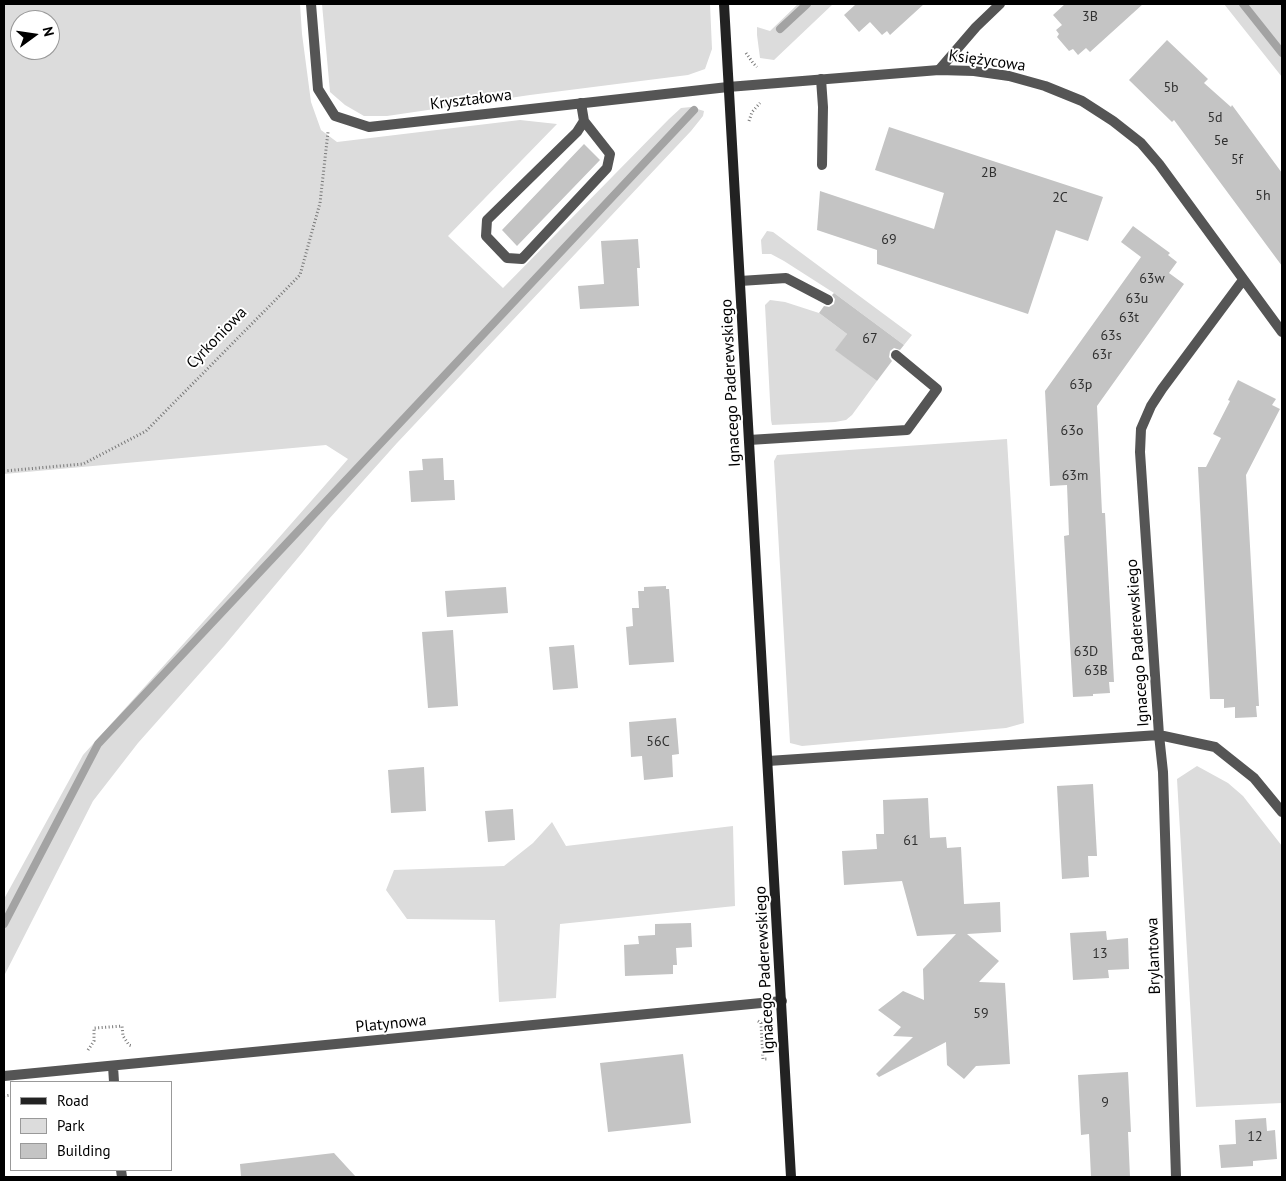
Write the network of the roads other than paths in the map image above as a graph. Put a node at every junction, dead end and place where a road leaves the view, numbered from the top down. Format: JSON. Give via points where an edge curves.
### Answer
{"nodes":[{"id":1,"x":311,"y":4,"type":"edge"},
{"id":2,"x":724,"y":4,"type":"edge"},
{"id":3,"x":1000,"y":4,"type":"edge"},
{"id":4,"x":939,"y":70,"type":"junction"},
{"id":5,"x":821,"y":79,"type":"junction"},
{"id":6,"x":728,"y":87,"type":"junction"},
{"id":7,"x":581,"y":103,"type":"junction"},
{"id":8,"x":584,"y":121,"type":"junction"},
{"id":9,"x":822,"y":165,"type":"dead end"},
{"id":10,"x":1243,"y":280,"type":"junction"},
{"id":11,"x":740,"y":281,"type":"junction"},
{"id":12,"x":828,"y":300,"type":"dead end"},
{"id":13,"x":1282,"y":332,"type":"edge"},
{"id":14,"x":896,"y":355,"type":"dead end"},
{"id":15,"x":749,"y":440,"type":"junction"},
{"id":16,"x":1159,"y":735,"type":"junction"},
{"id":17,"x":768,"y":761,"type":"junction"},
{"id":18,"x":1282,"y":812,"type":"edge"},
{"id":19,"x":782,"y":1001,"type":"junction"},
{"id":20,"x":113,"y":1066,"type":"junction"},
{"id":21,"x":4,"y":1076,"type":"edge"},
{"id":22,"x":114,"y":1081,"type":"edge"},
{"id":23,"x":791,"y":1177,"type":"edge"},
{"id":24,"x":1176,"y":1177,"type":"edge"}],
"edges":[{"from":1,"to":7,"type":"street","name":"Kryształowa","via":[[318,88],[335,116],[369,127]]},
{"from":2,"to":6,"type":"street","name":"Ignacego Paderewskiego"},
{"from":3,"to":4,"type":"street","via":[[976,26]]},
{"from":4,"to":5,"type":"street","name":"Księżycowa"},
{"from":4,"to":10,"type":"street","name":"Księżycowa","via":[[974,71],[1036,83],[1082,102],[1113,121],[1141,142],[1159,164]]},
{"from":5,"to":6,"type":"street","name":"Księżycowa"},
{"from":5,"to":9,"type":"street"},
{"from":6,"to":7,"type":"street","name":"Kryształowa"},
{"from":6,"to":11,"type":"street","name":"Ignacego Paderewskiego"},
{"from":7,"to":8,"type":"street"},
{"from":8,"to":8,"type":"street","via":[[577,132],[487,220],[486,236],[507,258],[522,258],[607,168],[610,154]]},
{"from":10,"to":13,"type":"street","name":"Księżycowa"},
{"from":10,"to":16,"type":"street","name":"Ignacego Paderewskiego","via":[[1162,388],[1141,429]]},
{"from":11,"to":12,"type":"street","via":[[786,278]]},
{"from":11,"to":15,"type":"street","name":"Ignacego Paderewskiego"},
{"from":14,"to":15,"type":"street","via":[[937,389],[907,430]]},
{"from":15,"to":17,"type":"street","name":"Ignacego Paderewskiego"},
{"from":16,"to":17,"type":"street","name":"Ignacego Paderewskiego"},
{"from":16,"to":18,"type":"street","via":[[1215,747],[1254,778]]},
{"from":16,"to":24,"type":"street","name":"Brylantowa","via":[[1163,772]]},
{"from":17,"to":19,"type":"street","name":"Ignacego Paderewskiego"},
{"from":19,"to":20,"type":"street","name":"Platynowa"},
{"from":19,"to":23,"type":"street","name":"Ignacego Paderewskiego"},
{"from":20,"to":21,"type":"street","name":"Platynowa"},
{"from":20,"to":22,"type":"street"}]}
